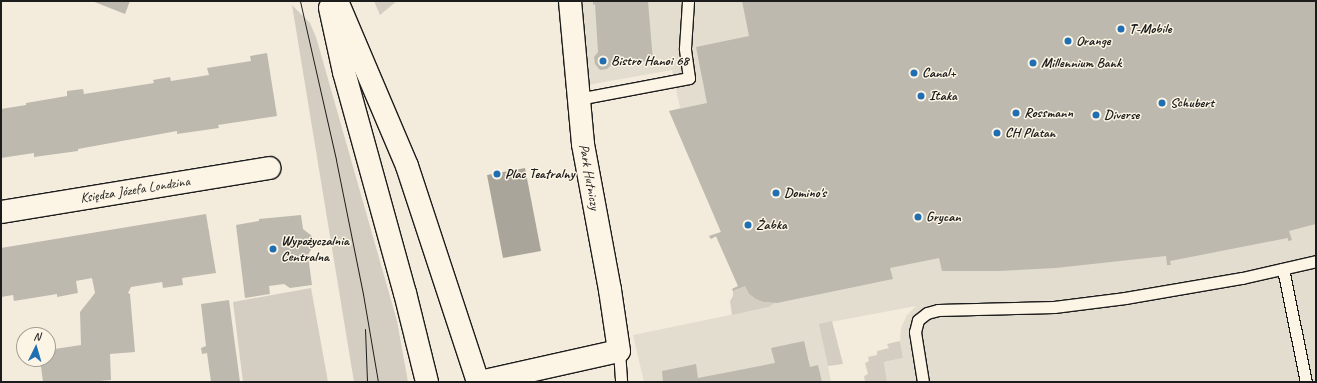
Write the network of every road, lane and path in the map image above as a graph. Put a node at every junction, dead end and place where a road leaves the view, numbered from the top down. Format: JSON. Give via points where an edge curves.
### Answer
{"nodes":[{"id":1,"x":329,"y":1,"type":"edge"},
{"id":2,"x":337,"y":1,"type":"edge"},
{"id":3,"x":570,"y":1,"type":"edge"},
{"id":4,"x":688,"y":1,"type":"edge"},
{"id":5,"x":578,"y":99,"type":"junction"},
{"id":6,"x":269,"y":168,"type":"dead end"},
{"id":7,"x":1,"y":212,"type":"edge"},
{"id":8,"x":1316,"y":261,"type":"edge"},
{"id":9,"x":1283,"y":269,"type":"junction"},
{"id":10,"x":619,"y":351,"type":"junction"},
{"id":11,"x":427,"y":382,"type":"edge"},
{"id":12,"x":479,"y":382,"type":"edge"},
{"id":13,"x":621,"y":382,"type":"edge"},
{"id":14,"x":923,"y":382,"type":"edge"},
{"id":15,"x":1306,"y":382,"type":"edge"}],
"edges":[{"from":1,"to":11,"type":"main road","via":[[344,72]]},
{"from":2,"to":12,"type":"main road","via":[[407,166]]},
{"from":3,"to":5,"type":"main road","name":"Park Hutniczy"},
{"from":4,"to":5,"type":"lane","via":[[685,48],[689,78]]},
{"from":5,"to":10,"type":"main road","name":"Park Hutniczy","via":[[583,144]]},
{"from":6,"to":7,"type":"main road","name":"Księdza Józefa Londzina"},
{"from":8,"to":9,"type":"lane"},
{"from":9,"to":14,"type":"lane","via":[[1196,287],[1091,303],[938,310],[927,313],[918,320],[914,332]]},
{"from":9,"to":15,"type":"lane"},
{"from":10,"to":12,"type":"main road"},
{"from":10,"to":13,"type":"lane"}]}
